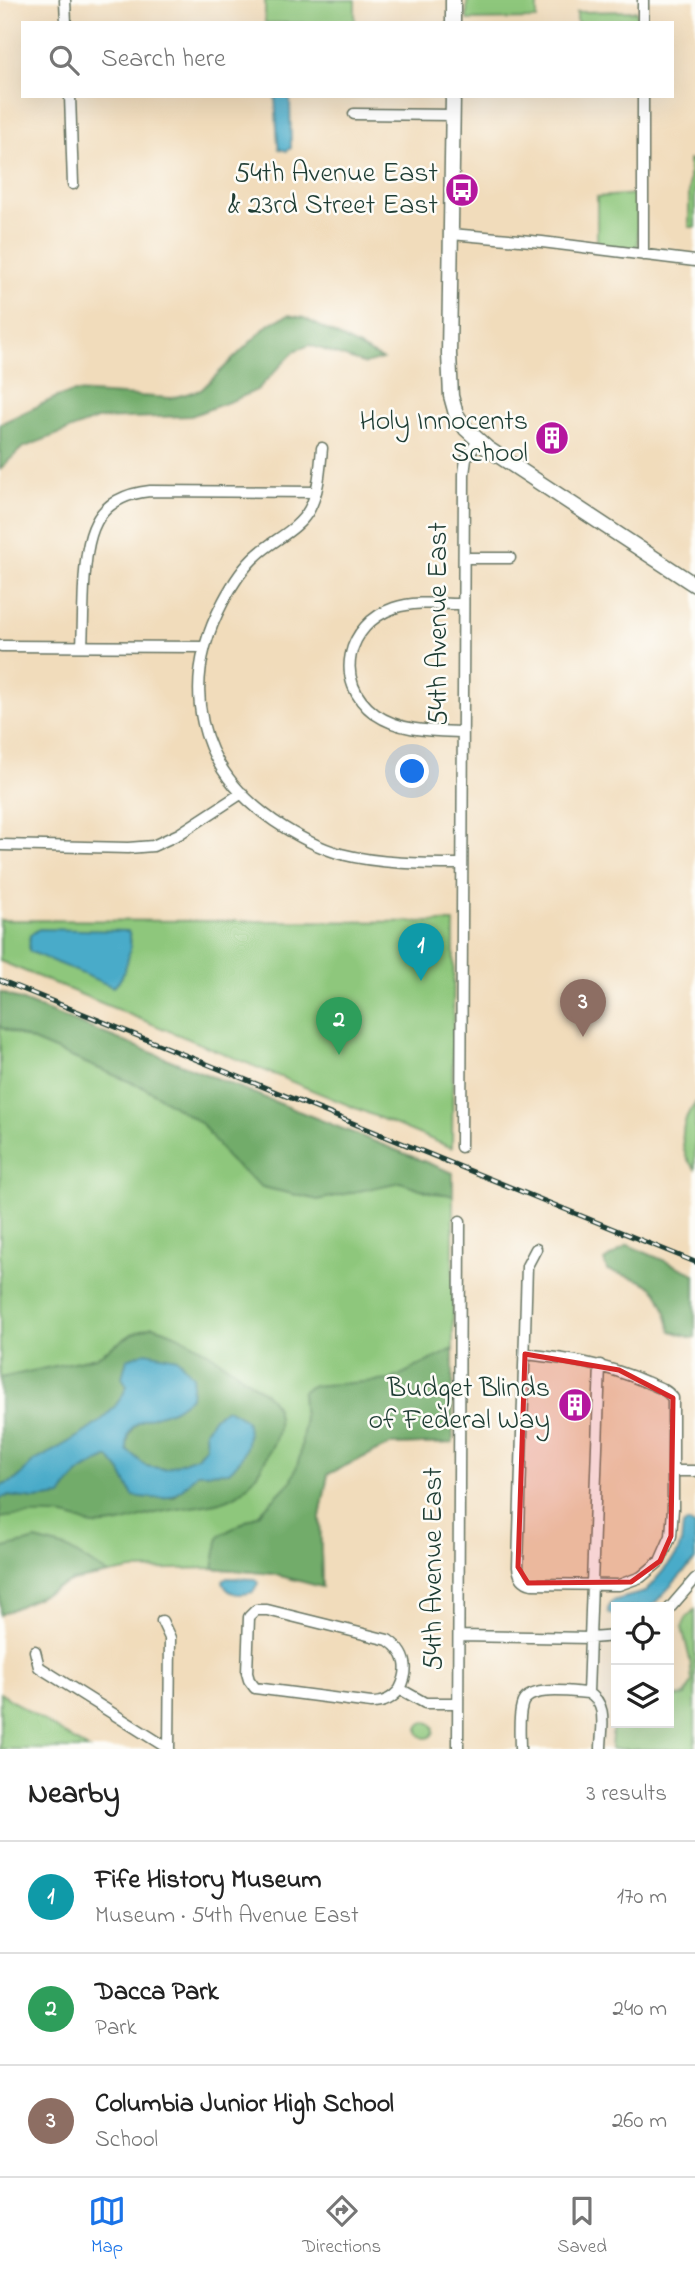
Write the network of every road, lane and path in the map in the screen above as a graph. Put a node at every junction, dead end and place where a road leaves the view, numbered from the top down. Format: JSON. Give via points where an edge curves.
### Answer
{"nodes":[{"id":1,"x":65,"y":0,"type":"edge"},
{"id":2,"x":453,"y":0,"type":"edge"},
{"id":3,"x":643,"y":0,"type":"edge"},
{"id":4,"x":66,"y":21,"type":"edge"},
{"id":5,"x":453,"y":21,"type":"edge"},
{"id":6,"x":643,"y":21,"type":"edge"},
{"id":7,"x":70,"y":98,"type":"edge"},
{"id":8,"x":453,"y":98,"type":"edge"},
{"id":9,"x":643,"y":98,"type":"edge"},
{"id":10,"x":354,"y":114,"type":"dead end"},
{"id":11,"x":453,"y":115,"type":"junction"},
{"id":12,"x":73,"y":184,"type":"dead end"},
{"id":13,"x":452,"y":234,"type":"junction"},
{"id":14,"x":643,"y":255,"type":"junction"},
{"id":15,"x":695,"y":261,"type":"edge"},
{"id":16,"x":478,"y":441,"type":"junction"},
{"id":17,"x":322,"y":448,"type":"dead end"},
{"id":18,"x":316,"y":492,"type":"junction"},
{"id":19,"x":464,"y":558,"type":"junction"},
{"id":20,"x":510,"y":558,"type":"dead end"},
{"id":21,"x":695,"y":585,"type":"edge"},
{"id":22,"x":463,"y":604,"type":"junction"},
{"id":23,"x":1,"y":646,"type":"edge"},
{"id":24,"x":82,"y":646,"type":"junction"},
{"id":25,"x":203,"y":647,"type":"junction"},
{"id":26,"x":463,"y":732,"type":"junction"},
{"id":27,"x":242,"y":793,"type":"junction"},
{"id":28,"x":1,"y":845,"type":"edge"},
{"id":29,"x":462,"y":864,"type":"junction"},
{"id":30,"x":461,"y":1147,"type":"dead end"},
{"id":31,"x":460,"y":1221,"type":"dead end"},
{"id":32,"x":536,"y":1249,"type":"dead end"},
{"id":33,"x":525,"y":1354,"type":"junction"},
{"id":34,"x":600,"y":1365,"type":"junction"},
{"id":35,"x":675,"y":1471,"type":"junction"},
{"id":36,"x":695,"y":1471,"type":"edge"},
{"id":37,"x":695,"y":1579,"type":"edge"},
{"id":38,"x":592,"y":1583,"type":"junction"},
{"id":39,"x":674,"y":1603,"type":"edge"},
{"id":40,"x":162,"y":1621,"type":"dead end"},
{"id":41,"x":459,"y":1636,"type":"junction"},
{"id":42,"x":611,"y":1636,"type":"edge"},
{"id":43,"x":591,"y":1638,"type":"junction"},
{"id":44,"x":35,"y":1651,"type":"dead end"},
{"id":45,"x":400,"y":1689,"type":"junction"},
{"id":46,"x":588,"y":1693,"type":"junction"},
{"id":47,"x":458,"y":1703,"type":"junction"},
{"id":48,"x":169,"y":1749,"type":"edge"},
{"id":49,"x":458,"y":1749,"type":"edge"},
{"id":50,"x":520,"y":1749,"type":"edge"},
{"id":51,"x":601,"y":1749,"type":"edge"}],
"edges":[{"from":1,"to":4,"type":"street"},
{"from":2,"to":5,"type":"main road"},
{"from":3,"to":6,"type":"street"},
{"from":7,"to":12,"type":"street"},
{"from":8,"to":11,"type":"main road"},
{"from":9,"to":14,"type":"street"},
{"from":10,"to":11,"type":"street"},
{"from":11,"to":13,"type":"main road"},
{"from":13,"to":14,"type":"street"},
{"from":13,"to":16,"type":"main road","via":[[450,386],[453,406]]},
{"from":14,"to":15,"type":"street"},
{"from":16,"to":19,"type":"street","name":"54th Avenue East","via":[[465,466]]},
{"from":16,"to":21,"type":"main road"},
{"from":17,"to":18,"type":"street"},
{"from":18,"to":24,"type":"street","via":[[150,491],[116,501],[98,517],[88,541]]},
{"from":18,"to":25,"type":"street","via":[[303,519],[242,571]]},
{"from":19,"to":20,"type":"street"},
{"from":19,"to":22,"type":"street","name":"54th Avenue East"},
{"from":22,"to":26,"type":"street","name":"54th Avenue East"},
{"from":22,"to":26,"type":"street","via":[[411,604],[379,615],[357,635],[350,667],[361,698],[382,718],[410,729]]},
{"from":23,"to":24,"type":"street"},
{"from":24,"to":25,"type":"street"},
{"from":25,"to":27,"type":"street","via":[[199,680],[204,724],[216,759]]},
{"from":26,"to":29,"type":"street","name":"54th Avenue East"},
{"from":27,"to":28,"type":"street","via":[[153,846]]},
{"from":27,"to":29,"type":"street","via":[[288,830],[340,854],[369,860]]},
{"from":29,"to":30,"type":"street","name":"54th Avenue East"},
{"from":31,"to":41,"type":"street","name":"54th Avenue East"},
{"from":32,"to":33,"type":"street","via":[[527,1266]]},
{"from":33,"to":34,"type":"street"},
{"from":33,"to":38,"type":"street","via":[[518,1567],[522,1579],[532,1584]]},
{"from":34,"to":35,"type":"street","via":[[665,1390],[673,1398]]},
{"from":34,"to":38,"type":"street"},
{"from":35,"to":36,"type":"street"},
{"from":35,"to":38,"type":"street","via":[[671,1536],[660,1561],[631,1582]]},
{"from":37,"to":39,"type":"street"},
{"from":38,"to":43,"type":"street"},
{"from":40,"to":48,"type":"street","via":[[170,1638]]},
{"from":41,"to":43,"type":"street"},
{"from":41,"to":47,"type":"street","name":"54th Avenue East"},
{"from":42,"to":43,"type":"street"},
{"from":43,"to":46,"type":"street"},
{"from":44,"to":48,"type":"street","via":[[39,1667]]},
{"from":45,"to":45,"type":"street","via":[[405,1661],[388,1640],[267,1609],[249,1617],[247,1673],[251,1684],[261,1690],[371,1703],[386,1701]]},
{"from":45,"to":47,"type":"street","via":[[425,1703]]},
{"from":46,"to":50,"type":"street","via":[[537,1692],[526,1697],[521,1708]]},
{"from":46,"to":51,"type":"street","via":[[597,1698],[602,1710]]},
{"from":47,"to":49,"type":"street","name":"54th Avenue East"}]}
